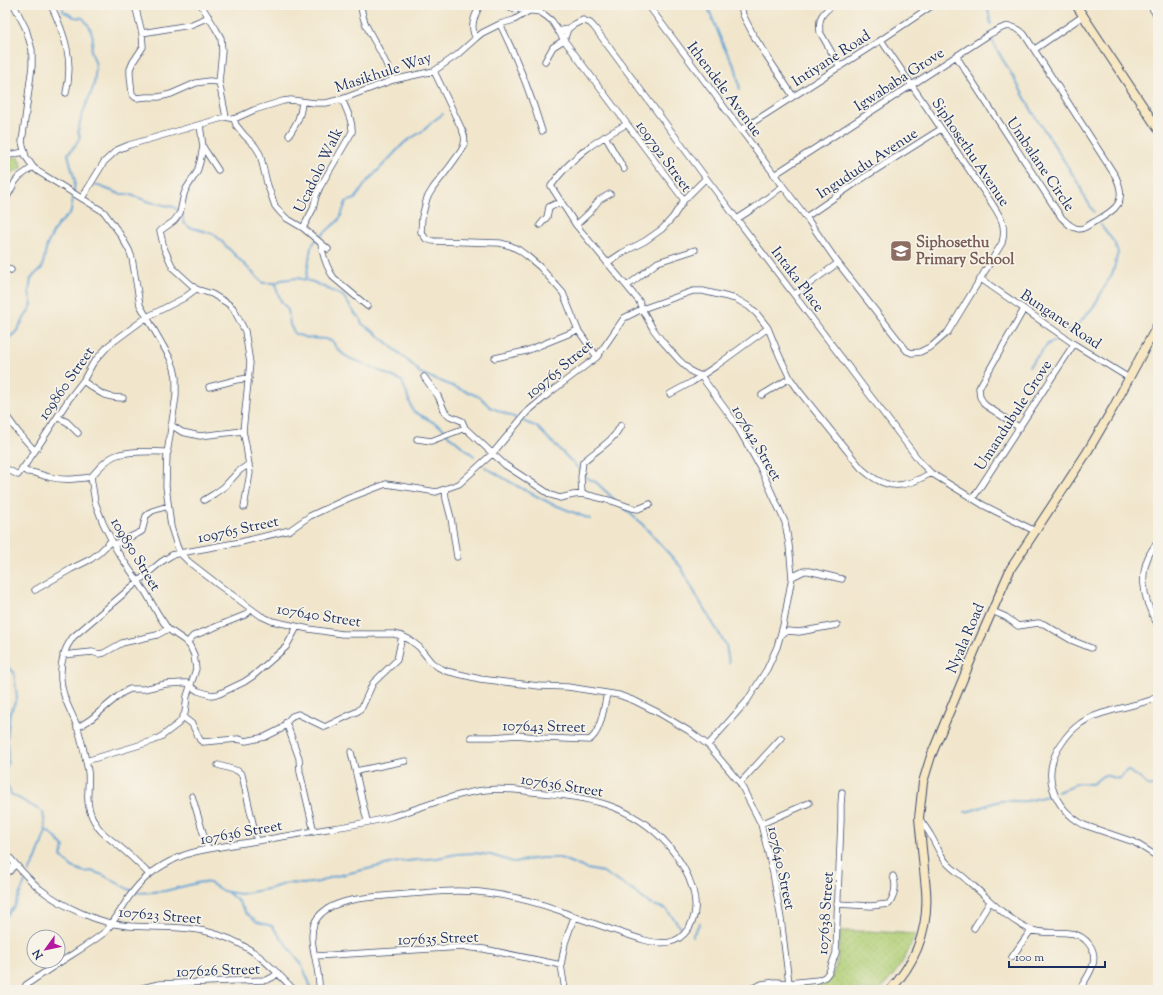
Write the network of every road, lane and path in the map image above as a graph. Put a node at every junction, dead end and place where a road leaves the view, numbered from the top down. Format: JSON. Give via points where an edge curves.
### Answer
{"nodes":[{"id":1,"x":14,"y":5,"type":"edge"},
{"id":2,"x":51,"y":5,"type":"edge"},
{"id":3,"x":135,"y":5,"type":"edge"},
{"id":4,"x":200,"y":5,"type":"edge"},
{"id":5,"x":361,"y":5,"type":"edge"},
{"id":6,"x":480,"y":5,"type":"edge"},
{"id":7,"x":503,"y":5,"type":"edge"},
{"id":8,"x":648,"y":5,"type":"edge"},
{"id":9,"x":741,"y":5,"type":"edge"},
{"id":10,"x":833,"y":5,"type":"edge"},
{"id":11,"x":933,"y":5,"type":"edge"},
{"id":12,"x":1076,"y":5,"type":"edge"},
{"id":13,"x":1152,"y":5,"type":"edge"},
{"id":14,"x":1158,"y":6,"type":"edge"},
{"id":15,"x":529,"y":11,"type":"junction"},
{"id":16,"x":1083,"y":16,"type":"junction"},
{"id":17,"x":209,"y":17,"type":"junction"},
{"id":18,"x":1158,"y":17,"type":"edge"},
{"id":19,"x":500,"y":24,"type":"junction"},
{"id":20,"x":568,"y":29,"type":"junction"},
{"id":21,"x":558,"y":31,"type":"junction"},
{"id":22,"x":142,"y":33,"type":"junction"},
{"id":23,"x":476,"y":38,"type":"junction"},
{"id":24,"x":564,"y":40,"type":"junction"},
{"id":25,"x":881,"y":40,"type":"junction"},
{"id":26,"x":1035,"y":49,"type":"junction"},
{"id":27,"x":956,"y":56,"type":"junction"},
{"id":28,"x":545,"y":61,"type":"dead end"},
{"id":29,"x":840,"y":67,"type":"junction"},
{"id":30,"x":434,"y":71,"type":"junction"},
{"id":31,"x":393,"y":80,"type":"junction"},
{"id":32,"x":219,"y":82,"type":"junction"},
{"id":33,"x":911,"y":86,"type":"junction"},
{"id":34,"x":66,"y":93,"type":"dead end"},
{"id":35,"x":793,"y":96,"type":"junction"},
{"id":36,"x":342,"y":100,"type":"junction"},
{"id":37,"x":302,"y":102,"type":"junction"},
{"id":38,"x":226,"y":117,"type":"junction"},
{"id":39,"x":234,"y":118,"type":"junction"},
{"id":40,"x":626,"y":124,"type":"junction"},
{"id":41,"x":200,"y":125,"type":"junction"},
{"id":42,"x":941,"y":129,"type":"junction"},
{"id":43,"x":1158,"y":129,"type":"edge"},
{"id":44,"x":741,"y":130,"type":"junction"},
{"id":45,"x":542,"y":131,"type":"dead end"},
{"id":46,"x":289,"y":135,"type":"dead end"},
{"id":47,"x":605,"y":136,"type":"junction"},
{"id":48,"x":203,"y":147,"type":"junction"},
{"id":49,"x":24,"y":152,"type":"junction"},
{"id":50,"x":5,"y":156,"type":"edge"},
{"id":51,"x":33,"y":167,"type":"junction"},
{"id":52,"x":624,"y":169,"type":"dead end"},
{"id":53,"x":218,"y":170,"type":"dead end"},
{"id":54,"x":774,"y":175,"type":"junction"},
{"id":55,"x":706,"y":178,"type":"junction"},
{"id":56,"x":551,"y":186,"type":"joint"},
{"id":57,"x":783,"y":187,"type":"junction"},
{"id":58,"x":610,"y":194,"type":"dead end"},
{"id":59,"x":82,"y":198,"type":"junction"},
{"id":60,"x":684,"y":200,"type":"junction"},
{"id":61,"x":5,"y":201,"type":"edge"},
{"id":62,"x":563,"y":205,"type":"junction"},
{"id":63,"x":806,"y":217,"type":"junction"},
{"id":64,"x":737,"y":219,"type":"junction"},
{"id":65,"x":540,"y":225,"type":"dead end"},
{"id":66,"x":576,"y":225,"type":"junction"},
{"id":67,"x":303,"y":228,"type":"junction"},
{"id":68,"x":321,"y":244,"type":"junction"},
{"id":69,"x":328,"y":249,"type":"dead end"},
{"id":70,"x":695,"y":250,"type":"dead end"},
{"id":71,"x":607,"y":263,"type":"junction"},
{"id":72,"x":838,"y":263,"type":"junction"},
{"id":73,"x":981,"y":279,"type":"junction"},
{"id":74,"x":627,"y":286,"type":"junction"},
{"id":75,"x":196,"y":289,"type":"junction"},
{"id":76,"x":795,"y":294,"type":"junction"},
{"id":77,"x":367,"y":306,"type":"dead end"},
{"id":78,"x":642,"y":309,"type":"junction"},
{"id":79,"x":1024,"y":309,"type":"junction"},
{"id":80,"x":146,"y":317,"type":"junction"},
{"id":81,"x":1158,"y":324,"type":"edge"},
{"id":82,"x":768,"y":328,"type":"junction"},
{"id":83,"x":578,"y":330,"type":"junction"},
{"id":84,"x":1074,"y":344,"type":"junction"},
{"id":85,"x":597,"y":357,"type":"junction"},
{"id":86,"x":495,"y":358,"type":"dead end"},
{"id":87,"x":701,"y":376,"type":"junction"},
{"id":88,"x":424,"y":377,"type":"dead end"},
{"id":89,"x":249,"y":378,"type":"junction"},
{"id":90,"x":790,"y":378,"type":"junction"},
{"id":91,"x":1129,"y":378,"type":"junction"},
{"id":92,"x":83,"y":381,"type":"junction"},
{"id":93,"x":209,"y":387,"type":"dead end"},
{"id":94,"x":670,"y":394,"type":"dead end"},
{"id":95,"x":762,"y":395,"type":"dead end"},
{"id":96,"x":123,"y":398,"type":"dead end"},
{"id":97,"x":5,"y":414,"type":"edge"},
{"id":98,"x":57,"y":417,"type":"junction"},
{"id":99,"x":171,"y":425,"type":"junction"},
{"id":100,"x":621,"y":425,"type":"dead end"},
{"id":101,"x":465,"y":428,"type":"junction"},
{"id":102,"x":1020,"y":428,"type":"junction"},
{"id":103,"x":243,"y":431,"type":"junction"},
{"id":104,"x":78,"y":434,"type":"dead end"},
{"id":105,"x":417,"y":439,"type":"dead end"},
{"id":106,"x":35,"y":451,"type":"junction"},
{"id":107,"x":168,"y":452,"type":"junction"},
{"id":108,"x":493,"y":453,"type":"junction"},
{"id":109,"x":249,"y":464,"type":"junction"},
{"id":110,"x":5,"y":468,"type":"edge"},
{"id":111,"x":22,"y":468,"type":"junction"},
{"id":112,"x":932,"y":474,"type":"junction"},
{"id":113,"x":91,"y":477,"type":"junction"},
{"id":114,"x":445,"y":489,"type":"junction"},
{"id":115,"x":582,"y":494,"type":"junction"},
{"id":116,"x":973,"y":498,"type":"junction"},
{"id":117,"x":204,"y":500,"type":"dead end"},
{"id":118,"x":650,"y":504,"type":"dead end"},
{"id":119,"x":168,"y":506,"type":"junction"},
{"id":120,"x":244,"y":507,"type":"dead end"},
{"id":121,"x":1035,"y":531,"type":"junction"},
{"id":122,"x":1158,"y":542,"type":"edge"},
{"id":123,"x":112,"y":543,"type":"junction"},
{"id":124,"x":180,"y":553,"type":"junction"},
{"id":125,"x":457,"y":557,"type":"dead end"},
{"id":126,"x":792,"y":577,"type":"junction"},
{"id":127,"x":842,"y":579,"type":"dead end"},
{"id":128,"x":137,"y":581,"type":"junction"},
{"id":129,"x":35,"y":590,"type":"dead end"},
{"id":130,"x":251,"y":610,"type":"junction"},
{"id":131,"x":992,"y":611,"type":"junction"},
{"id":132,"x":837,"y":624,"type":"dead end"},
{"id":133,"x":1158,"y":625,"type":"edge"},
{"id":134,"x":297,"y":627,"type":"junction"},
{"id":135,"x":168,"y":630,"type":"junction"},
{"id":136,"x":780,"y":634,"type":"junction"},
{"id":137,"x":402,"y":636,"type":"junction"},
{"id":138,"x":187,"y":643,"type":"junction"},
{"id":139,"x":1091,"y":648,"type":"dead end"},
{"id":140,"x":63,"y":658,"type":"junction"},
{"id":141,"x":191,"y":686,"type":"junction"},
{"id":142,"x":607,"y":694,"type":"junction"},
{"id":143,"x":1158,"y":696,"type":"edge"},
{"id":144,"x":183,"y":717,"type":"junction"},
{"id":145,"x":286,"y":722,"type":"junction"},
{"id":146,"x":77,"y":728,"type":"junction"},
{"id":147,"x":471,"y":737,"type":"dead end"},
{"id":148,"x":782,"y":738,"type":"dead end"},
{"id":149,"x":708,"y":745,"type":"junction"},
{"id":150,"x":351,"y":752,"type":"dead end"},
{"id":151,"x":86,"y":761,"type":"junction"},
{"id":152,"x":405,"y":761,"type":"dead end"},
{"id":153,"x":218,"y":765,"type":"dead end"},
{"id":154,"x":356,"y":771,"type":"junction"},
{"id":155,"x":740,"y":783,"type":"junction"},
{"id":156,"x":842,"y":792,"type":"dead end"},
{"id":157,"x":192,"y":796,"type":"dead end"},
{"id":158,"x":809,"y":803,"type":"dead end"},
{"id":159,"x":919,"y":818,"type":"junction"},
{"id":160,"x":368,"y":821,"type":"junction"},
{"id":161,"x":761,"y":824,"type":"junction"},
{"id":162,"x":314,"y":832,"type":"junction"},
{"id":163,"x":257,"y":841,"type":"junction"},
{"id":164,"x":208,"y":849,"type":"junction"},
{"id":165,"x":5,"y":852,"type":"edge"},
{"id":166,"x":1158,"y":857,"type":"edge"},
{"id":167,"x":15,"y":864,"type":"junction"},
{"id":168,"x":5,"y":873,"type":"edge"},
{"id":169,"x":149,"y":874,"type":"junction"},
{"id":170,"x":893,"y":876,"type":"dead end"},
{"id":171,"x":990,"y":902,"type":"junction"},
{"id":172,"x":837,"y":904,"type":"junction"},
{"id":173,"x":574,"y":917,"type":"junction"},
{"id":174,"x":113,"y":924,"type":"junction"},
{"id":175,"x":974,"y":928,"type":"dead end"},
{"id":176,"x":1031,"y":930,"type":"junction"},
{"id":177,"x":315,"y":956,"type":"junction"},
{"id":178,"x":1012,"y":957,"type":"dead end"},
{"id":179,"x":561,"y":965,"type":"junction"},
{"id":180,"x":278,"y":973,"type":"junction"},
{"id":181,"x":790,"y":983,"type":"junction"},
{"id":182,"x":26,"y":985,"type":"dead end"},
{"id":183,"x":134,"y":990,"type":"edge"},
{"id":184,"x":294,"y":990,"type":"edge"},
{"id":185,"x":319,"y":990,"type":"edge"},
{"id":186,"x":565,"y":990,"type":"edge"},
{"id":187,"x":748,"y":990,"type":"edge"},
{"id":188,"x":890,"y":990,"type":"edge"},
{"id":189,"x":1079,"y":990,"type":"edge"}],
"edges":[{"from":1,"to":49,"type":"street","via":[[28,35],[32,58],[23,136]]},
{"from":2,"to":34,"type":"street","via":[[65,37],[69,64]]},
{"from":3,"to":22,"type":"street"},
{"from":4,"to":17,"type":"street"},
{"from":5,"to":31,"type":"street","via":[[368,30]]},
{"from":6,"to":23,"type":"street","via":[[472,24]]},
{"from":7,"to":15,"type":"street"},
{"from":8,"to":44,"type":"street","name":"Ithendele Avenue"},
{"from":9,"to":35,"type":"street","via":[[755,38]]},
{"from":10,"to":29,"type":"street","via":[[821,16],[819,26]]},
{"from":11,"to":25,"type":"street","name":"Intiyane Road"},
{"from":12,"to":16,"type":"street"},
{"from":13,"to":14,"type":"street"},
{"from":13,"to":18,"type":"street"},
{"from":15,"to":19,"type":"street","name":"Masikhule Way","via":[[514,20]]},
{"from":15,"to":21,"type":"street","via":[[540,12],[546,16]]},
{"from":16,"to":26,"type":"street"},
{"from":16,"to":43,"type":"street"},
{"from":17,"to":22,"type":"street","via":[[190,25]]},
{"from":17,"to":32,"type":"street","via":[[221,38]]},
{"from":19,"to":23,"type":"street","name":"Masikhule Way"},
{"from":19,"to":45,"type":"street","via":[[524,75]]},
{"from":20,"to":21,"type":"street","name":"Intaka Place"},
{"from":20,"to":24,"type":"street"},
{"from":20,"to":55,"type":"street","name":"Intaka Place","via":[[584,20],[592,24]]},
{"from":21,"to":24,"type":"street"},
{"from":22,"to":32,"type":"street","via":[[143,47],[130,69],[132,94],[135,97],[159,97],[196,83]]},
{"from":23,"to":30,"type":"street","name":"Masikhule Way"},
{"from":24,"to":28,"type":"street","via":[[553,47]]},
{"from":24,"to":40,"type":"street"},
{"from":25,"to":29,"type":"street","name":"Intiyane Road"},
{"from":25,"to":33,"type":"street","name":"Siphosethu Avenue"},
{"from":26,"to":27,"type":"street","name":"Igwababa Grove","via":[[1020,30],[1006,26]]},
{"from":26,"to":27,"type":"street","name":"Umbalane Circle","via":[[1120,186],[1121,196],[1115,208],[1083,228],[1072,226],[1061,217]]},
{"from":27,"to":33,"type":"street","name":"Igwababa Grove"},
{"from":29,"to":35,"type":"street","name":"Intiyane Road"},
{"from":30,"to":31,"type":"street","name":"Masikhule Way"},
{"from":30,"to":83,"type":"street","via":[[462,128],[465,141],[464,147],[429,193],[422,217],[421,232],[426,239],[500,243],[519,250],[540,267],[563,293]]},
{"from":31,"to":36,"type":"street","name":"Masikhule Way"},
{"from":32,"to":38,"type":"street"},
{"from":33,"to":42,"type":"street","name":"Siphosethu Avenue"},
{"from":33,"to":54,"type":"street","name":"Igwababa Grove"},
{"from":35,"to":44,"type":"street","name":"Intiyane Road"},
{"from":36,"to":37,"type":"street","name":"Masikhule Way","via":[[326,103]]},
{"from":36,"to":67,"type":"street","name":"Ucadolo Walk","via":[[351,121],[352,132],[320,187]]},
{"from":37,"to":39,"type":"street","name":"Masikhule Way","via":[[283,101]]},
{"from":37,"to":46,"type":"street","via":[[301,114]]},
{"from":38,"to":39,"type":"street","name":"Masikhule Way"},
{"from":38,"to":41,"type":"street","name":"Masikhule Way"},
{"from":39,"to":67,"type":"street","via":[[236,125],[260,154],[276,206],[286,218]]},
{"from":40,"to":47,"type":"street","name":"109792 Street"},
{"from":40,"to":60,"type":"street","name":"109792 Street"},
{"from":41,"to":48,"type":"street"},
{"from":41,"to":59,"type":"street","name":"Masikhule Way","via":[[117,150],[104,162]]},
{"from":42,"to":63,"type":"street","name":"Ingududu Avenue"},
{"from":42,"to":73,"type":"street","name":"Siphosethu Avenue","via":[[991,202],[1004,228],[1002,243]]},
{"from":44,"to":54,"type":"street","name":"Ithendele Avenue"},
{"from":47,"to":52,"type":"street"},
{"from":47,"to":56,"type":"street","name":"109792 Street","via":[[581,152]]},
{"from":48,"to":53,"type":"street"},
{"from":48,"to":75,"type":"street","via":[[197,172],[186,189],[180,213],[160,231],[173,268]]},
{"from":49,"to":50,"type":"street"},
{"from":49,"to":51,"type":"street"},
{"from":51,"to":59,"type":"street","name":"107640 Street"},
{"from":51,"to":61,"type":"street","via":[[15,182]]},
{"from":54,"to":57,"type":"street","name":"Ithendele Avenue"},
{"from":55,"to":60,"type":"street"},
{"from":55,"to":64,"type":"street","name":"Intaka Place"},
{"from":56,"to":62,"type":"street","name":"107642 Street"},
{"from":57,"to":63,"type":"street","name":"Siphosethu Avenue"},
{"from":57,"to":64,"type":"street"},
{"from":58,"to":66,"type":"street","via":[[599,200]]},
{"from":59,"to":80,"type":"street","name":"107640 Street","via":[[104,212],[125,241],[132,258],[138,299]]},
{"from":60,"to":71,"type":"street","name":"109792 Street","via":[[662,229]]},
{"from":62,"to":65,"type":"street","via":[[554,204],[549,207],[547,217]]},
{"from":62,"to":66,"type":"street","name":"107642 Street"},
{"from":63,"to":72,"type":"street","name":"Siphosethu Avenue"},
{"from":64,"to":76,"type":"street","name":"Intaka Place"},
{"from":66,"to":71,"type":"street","name":"107642 Street"},
{"from":67,"to":68,"type":"street"},
{"from":68,"to":69,"type":"street"},
{"from":68,"to":77,"type":"street","via":[[324,259],[334,278]]},
{"from":70,"to":74,"type":"street","via":[[658,262]]},
{"from":71,"to":74,"type":"street","name":"107642 Street"},
{"from":72,"to":73,"type":"street","name":"Siphosethu Avenue","via":[[907,351],[912,353],[932,346],[948,332]]},
{"from":72,"to":76,"type":"street"},
{"from":73,"to":79,"type":"street","name":"Bungane Road"},
{"from":74,"to":78,"type":"street","name":"107642 Street"},
{"from":75,"to":80,"type":"street","name":"109860 Street"},
{"from":75,"to":89,"type":"street","via":[[212,294],[233,308],[245,332],[250,362]]},
{"from":76,"to":112,"type":"street","name":"Intaka Place","via":[[903,441]]},
{"from":78,"to":82,"type":"street","name":"109765 Street","via":[[693,291],[702,292],[736,299],[757,314]]},
{"from":78,"to":85,"type":"street","name":"109765 Street","via":[[624,318]]},
{"from":78,"to":87,"type":"street","name":"107642 Street","via":[[662,341],[692,372]]},
{"from":79,"to":84,"type":"street","name":"Bungane Road"},
{"from":79,"to":102,"type":"street","via":[[979,388],[980,397],[985,405]]},
{"from":80,"to":92,"type":"street","name":"109860 Street","via":[[109,345],[93,363]]},
{"from":80,"to":99,"type":"street","name":"107640 Street","via":[[170,358],[176,378]]},
{"from":81,"to":91,"type":"street","name":"Nyala Road"},
{"from":82,"to":87,"type":"street"},
{"from":82,"to":90,"type":"street","name":"109765 Street"},
{"from":83,"to":85,"type":"street"},
{"from":83,"to":86,"type":"street","via":[[526,351]]},
{"from":84,"to":91,"type":"street","name":"Bungane Road"},
{"from":84,"to":102,"type":"street","name":"Umandubule Grove"},
{"from":85,"to":108,"type":"street","name":"109765 Street","via":[[527,412]]},
{"from":87,"to":94,"type":"street"},
{"from":87,"to":126,"type":"street","name":"107642 Street","via":[[734,421],[760,467],[785,522]]},
{"from":88,"to":101,"type":"street","via":[[446,412],[462,421]]},
{"from":89,"to":93,"type":"street"},
{"from":89,"to":103,"type":"street"},
{"from":90,"to":95,"type":"street"},
{"from":90,"to":112,"type":"street","name":"109765 Street","via":[[861,468],[871,477],[896,485],[908,484]]},
{"from":91,"to":121,"type":"street","name":"Nyala Road","via":[[1086,454]]},
{"from":92,"to":96,"type":"street","via":[[104,396]]},
{"from":92,"to":98,"type":"street","name":"109860 Street"},
{"from":97,"to":106,"type":"street"},
{"from":98,"to":104,"type":"street","via":[[67,422]]},
{"from":98,"to":106,"type":"street","name":"109860 Street"},
{"from":99,"to":103,"type":"street","via":[[182,432],[200,436]]},
{"from":99,"to":107,"type":"street","name":"107640 Street"},
{"from":100,"to":115,"type":"street","via":[[611,440],[583,462],[580,477]]},
{"from":101,"to":105,"type":"street","via":[[430,441]]},
{"from":101,"to":108,"type":"street"},
{"from":102,"to":116,"type":"street","name":"Umandubule Grove"},
{"from":103,"to":109,"type":"street"},
{"from":106,"to":111,"type":"street","name":"109860 Street"},
{"from":107,"to":113,"type":"street","via":[[132,452],[117,455]]},
{"from":107,"to":119,"type":"street","name":"107640 Street"},
{"from":108,"to":114,"type":"street","name":"109765 Street","via":[[459,484]]},
{"from":108,"to":115,"type":"street","via":[[505,465],[551,495],[560,498]]},
{"from":109,"to":117,"type":"street","via":[[224,487]]},
{"from":109,"to":120,"type":"street","via":[[250,473]]},
{"from":110,"to":111,"type":"street","name":"109860 Street","via":[[18,475]]},
{"from":111,"to":113,"type":"street","via":[[27,472],[62,480]]},
{"from":112,"to":116,"type":"street","name":"Intaka Place"},
{"from":113,"to":123,"type":"street","name":"109850 Street","via":[[95,502]]},
{"from":114,"to":124,"type":"street","name":"109765 Street","via":[[436,492],[386,484],[316,513],[290,530]]},
{"from":114,"to":125,"type":"street"},
{"from":115,"to":118,"type":"street","via":[[638,509]]},
{"from":116,"to":121,"type":"street","name":"Intaka Place"},
{"from":119,"to":123,"type":"street","via":[[152,511],[146,516],[142,531]]},
{"from":119,"to":124,"type":"street","name":"107640 Street","via":[[171,527]]},
{"from":121,"to":131,"type":"street","name":"Nyala Road","via":[[1011,568]]},
{"from":122,"to":133,"type":"street","via":[[1149,555],[1143,578],[1148,605]]},
{"from":123,"to":128,"type":"street","name":"109850 Street"},
{"from":123,"to":129,"type":"street","via":[[91,559]]},
{"from":124,"to":128,"type":"street","name":"109765 Street","via":[[161,562]]},
{"from":124,"to":130,"type":"street","name":"107640 Street"},
{"from":126,"to":127,"type":"street","via":[[809,571]]},
{"from":126,"to":136,"type":"street","name":"107642 Street"},
{"from":128,"to":135,"type":"street","name":"109850 Street"},
{"from":128,"to":140,"type":"street","name":"109765 Street","via":[[76,634]]},
{"from":130,"to":134,"type":"street","name":"107640 Street","via":[[272,621]]},
{"from":130,"to":138,"type":"street","via":[[245,615],[193,636]]},
{"from":131,"to":139,"type":"street","via":[[1018,626],[1044,624]]},
{"from":131,"to":159,"type":"street","name":"Nyala Road","via":[[931,756],[922,782]]},
{"from":132,"to":136,"type":"street"},
{"from":134,"to":137,"type":"street","name":"107640 Street","via":[[342,634]]},
{"from":134,"to":141,"type":"street","via":[[289,644],[244,682],[215,696]]},
{"from":135,"to":138,"type":"street"},
{"from":135,"to":140,"type":"street","via":[[122,643],[104,653],[92,652]]},
{"from":136,"to":149,"type":"street","name":"107642 Street","via":[[778,647],[747,701]]},
{"from":137,"to":142,"type":"street","name":"107640 Street","via":[[419,647],[438,667],[456,674]]},
{"from":137,"to":145,"type":"street","via":[[397,660],[373,683],[360,709],[326,727],[298,714]]},
{"from":138,"to":141,"type":"street","via":[[196,664]]},
{"from":140,"to":146,"type":"street","via":[[62,687]]},
{"from":141,"to":144,"type":"street"},
{"from":141,"to":146,"type":"street","via":[[183,683],[130,689]]},
{"from":142,"to":147,"type":"street","name":"107643 Street","via":[[598,729],[589,740],[517,735]]},
{"from":142,"to":149,"type":"street","name":"107640 Street","via":[[624,697],[659,713]]},
{"from":143,"to":166,"type":"street","via":[[1080,724],[1066,737],[1054,754],[1050,774],[1055,795],[1067,813],[1076,820],[1134,842]]},
{"from":144,"to":145,"type":"street","via":[[192,724],[203,742],[262,738],[278,730]]},
{"from":144,"to":151,"type":"street","via":[[157,739]]},
{"from":145,"to":162,"type":"street","via":[[299,758]]},
{"from":146,"to":151,"type":"street"},
{"from":148,"to":155,"type":"street"},
{"from":149,"to":155,"type":"street","name":"107640 Street"},
{"from":150,"to":154,"type":"street"},
{"from":151,"to":169,"type":"street","via":[[89,778],[88,805],[94,823]]},
{"from":152,"to":154,"type":"street"},
{"from":153,"to":163,"type":"street","via":[[242,775]]},
{"from":154,"to":160,"type":"street"},
{"from":155,"to":161,"type":"street","name":"107640 Street"},
{"from":156,"to":172,"type":"street","name":"107638 Street"},
{"from":157,"to":164,"type":"street"},
{"from":158,"to":161,"type":"street"},
{"from":159,"to":171,"type":"street","via":[[946,862]]},
{"from":159,"to":188,"type":"street","name":"Nyala Road","via":[[926,890],[926,920],[914,957]]},
{"from":160,"to":162,"type":"street","name":"107636 Street"},
{"from":160,"to":173,"type":"street","name":"107636 Street","via":[[387,818],[455,796],[487,789],[552,793],[593,800],[641,820],[658,834],[678,857],[696,901],[696,914],[683,936],[659,943]]},
{"from":161,"to":181,"type":"street","name":"107640 Street","via":[[773,873]]},
{"from":162,"to":163,"type":"street","name":"107636 Street"},
{"from":163,"to":164,"type":"street","name":"107636 Street"},
{"from":164,"to":169,"type":"street","name":"107636 Street","via":[[178,857]]},
{"from":165,"to":167,"type":"street","name":"107623 Street"},
{"from":167,"to":168,"type":"street"},
{"from":167,"to":174,"type":"street","name":"107623 Street","via":[[32,882],[53,898],[74,910]]},
{"from":169,"to":174,"type":"street","name":"107636 Street","via":[[129,897]]},
{"from":170,"to":172,"type":"street","via":[[895,889],[889,904]]},
{"from":171,"to":175,"type":"street"},
{"from":171,"to":176,"type":"street"},
{"from":172,"to":181,"type":"street","name":"107638 Street","via":[[836,953],[829,972],[818,980]]},
{"from":173,"to":177,"type":"street","name":"107636 Street","via":[[553,908],[521,900],[468,891],[350,900],[330,907],[318,917],[314,924],[312,941]]},
{"from":173,"to":179,"type":"street"},
{"from":174,"to":180,"type":"street","name":"107623 Street","via":[[203,930],[233,940],[255,952]]},
{"from":174,"to":182,"type":"street","name":"107636 Street"},
{"from":176,"to":178,"type":"street"},
{"from":176,"to":189,"type":"street","via":[[1070,933],[1087,942],[1094,954],[1093,964]]},
{"from":177,"to":179,"type":"street","name":"107635 Street","via":[[463,947]]},
{"from":177,"to":185,"type":"street","name":"107636 Street"},
{"from":179,"to":186,"type":"street"},
{"from":180,"to":183,"type":"street","name":"107626 Street","via":[[267,980],[159,984]]},
{"from":180,"to":184,"type":"street","name":"107623 Street"},
{"from":181,"to":187,"type":"street","name":"107638 Street","via":[[776,982]]}]}
